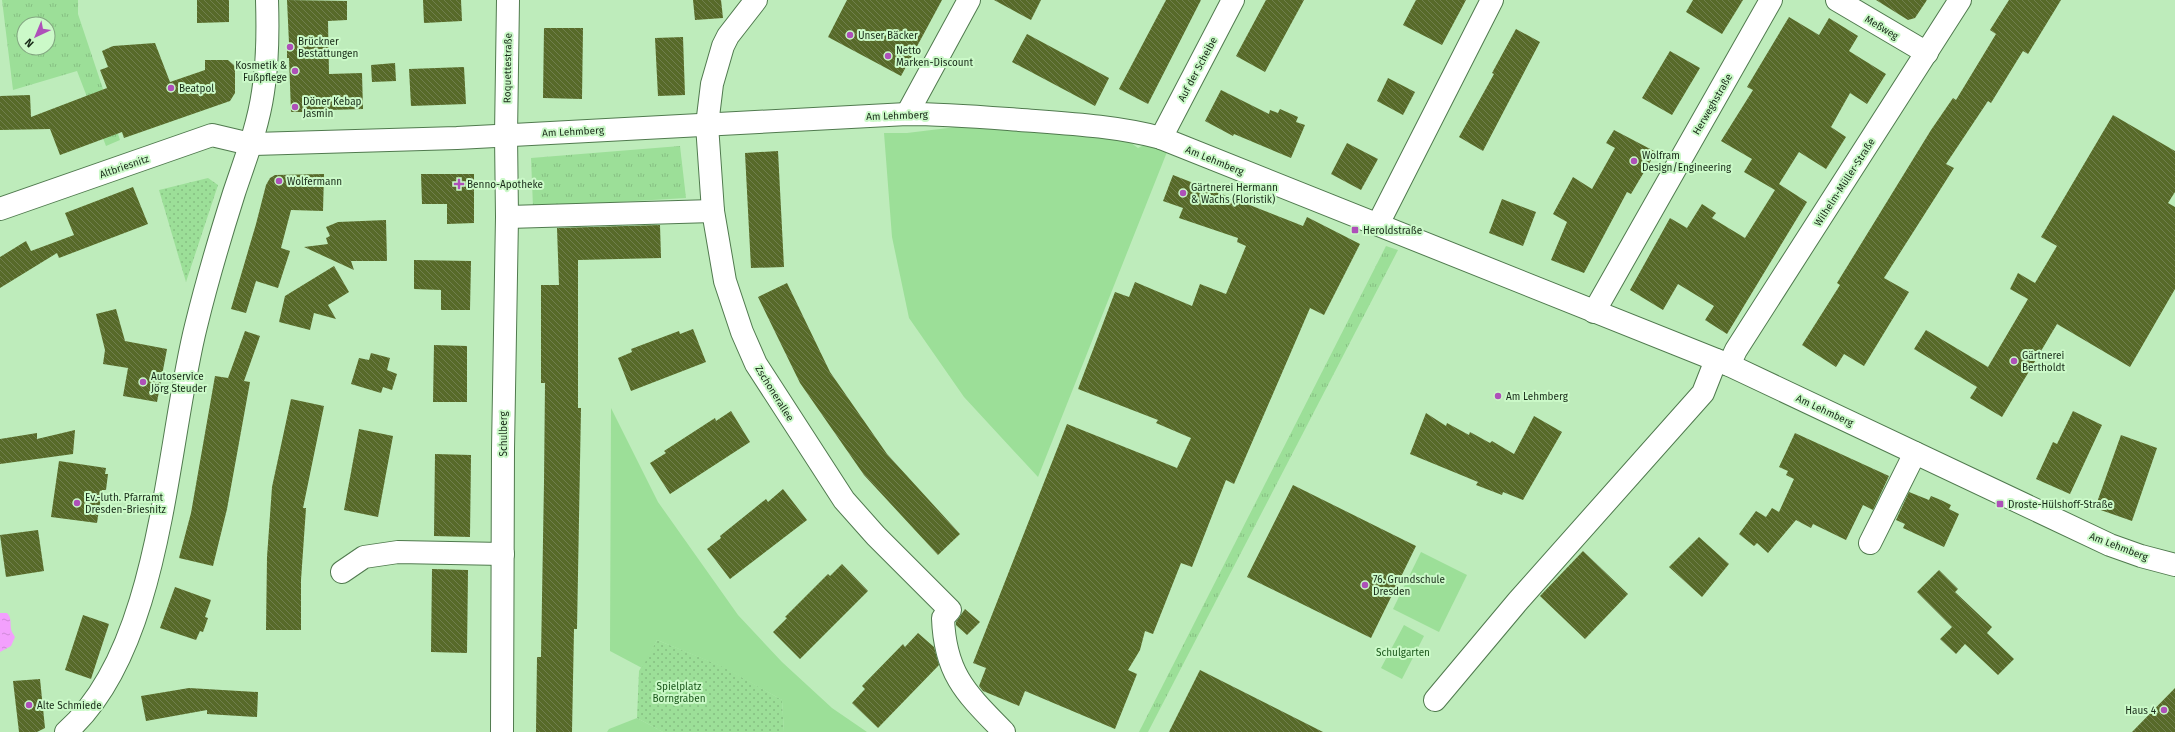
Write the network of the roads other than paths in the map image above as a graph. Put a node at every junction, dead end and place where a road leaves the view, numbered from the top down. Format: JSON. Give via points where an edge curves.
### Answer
{"nodes":[{"id":1,"x":267,"y":0,"type":"edge"},
{"id":2,"x":508,"y":0,"type":"edge"},
{"id":3,"x":756,"y":0,"type":"edge"},
{"id":4,"x":969,"y":0,"type":"edge"},
{"id":5,"x":1233,"y":0,"type":"edge"},
{"id":6,"x":1492,"y":0,"type":"edge"},
{"id":7,"x":1771,"y":0,"type":"edge"},
{"id":8,"x":1837,"y":0,"type":"edge"},
{"id":9,"x":1960,"y":0,"type":"edge"},
{"id":10,"x":1927,"y":53,"type":"junction"},
{"id":11,"x":907,"y":114,"type":"junction"},
{"id":12,"x":707,"y":125,"type":"junction"},
{"id":13,"x":506,"y":135,"type":"junction"},
{"id":14,"x":1161,"y":138,"type":"junction"},
{"id":15,"x":250,"y":144,"type":"junction"},
{"id":16,"x":0,"y":209,"type":"edge"},
{"id":17,"x":714,"y":211,"type":"junction"},
{"id":18,"x":507,"y":217,"type":"junction"},
{"id":19,"x":1378,"y":224,"type":"junction"},
{"id":20,"x":1594,"y":312,"type":"junction"},
{"id":21,"x":1722,"y":362,"type":"junction"},
{"id":22,"x":1915,"y":453,"type":"junction"},
{"id":23,"x":1870,"y":543,"type":"dead end"},
{"id":24,"x":503,"y":554,"type":"junction"},
{"id":25,"x":2175,"y":565,"type":"edge"},
{"id":26,"x":342,"y":572,"type":"dead end"},
{"id":27,"x":1434,"y":700,"type":"dead end"},
{"id":28,"x":66,"y":732,"type":"edge"},
{"id":29,"x":502,"y":732,"type":"edge"},
{"id":30,"x":1004,"y":732,"type":"edge"}],
"edges":[{"from":1,"to":15,"type":"street","via":[[268,39],[263,93]]},
{"from":2,"to":13,"type":"street","name":"Roquettestraße"},
{"from":3,"to":12,"type":"street","name":"Zschonerallee","via":[[723,46],[712,84]]},
{"from":4,"to":11,"type":"street"},
{"from":5,"to":14,"type":"street","name":"Auf der Scheibe"},
{"from":6,"to":19,"type":"street"},
{"from":7,"to":20,"type":"street","name":"Herweghstraße"},
{"from":8,"to":10,"type":"street","name":"Meßweg"},
{"from":9,"to":10,"type":"street","name":"Wilhelm-Müller-Straße"},
{"from":10,"to":21,"type":"street","name":"Wilhelm-Müller-Straße","via":[[1736,350]]},
{"from":11,"to":12,"type":"street","name":"Am Lehmberg"},
{"from":11,"to":14,"type":"street","name":"Am Lehmberg","via":[[1064,124],[1141,133]]},
{"from":12,"to":13,"type":"street","name":"Am Lehmberg"},
{"from":12,"to":17,"type":"street","name":"Zschonerallee"},
{"from":13,"to":15,"type":"street","name":"Am Lehmberg"},
{"from":13,"to":18,"type":"street","name":"Schulberg"},
{"from":14,"to":19,"type":"street","name":"Am Lehmberg"},
{"from":15,"to":16,"type":"street","name":"Altbriesnitz","via":[[212,135]]},
{"from":15,"to":28,"type":"street","via":[[210,267],[188,357],[160,521],[139,604],[112,674],[97,698]]},
{"from":17,"to":18,"type":"street"},
{"from":17,"to":30,"type":"street","name":"Zschonerallee","via":[[725,281],[756,364],[844,500],[950,610],[943,618],[943,625],[946,651],[952,669],[961,686]]},
{"from":18,"to":24,"type":"street","name":"Schulberg"},
{"from":19,"to":20,"type":"street","name":"Am Lehmberg"},
{"from":20,"to":21,"type":"street","name":"Am Lehmberg"},
{"from":21,"to":22,"type":"street","name":"Am Lehmberg"},
{"from":21,"to":27,"type":"street","name":"Wilhelm-Müller-Straße","via":[[1703,393]]},
{"from":22,"to":23,"type":"street"},
{"from":22,"to":25,"type":"street","name":"Am Lehmberg","via":[[2110,544]]},
{"from":24,"to":26,"type":"street","via":[[398,552],[364,556]]},
{"from":24,"to":29,"type":"street","name":"Schulberg"}]}
